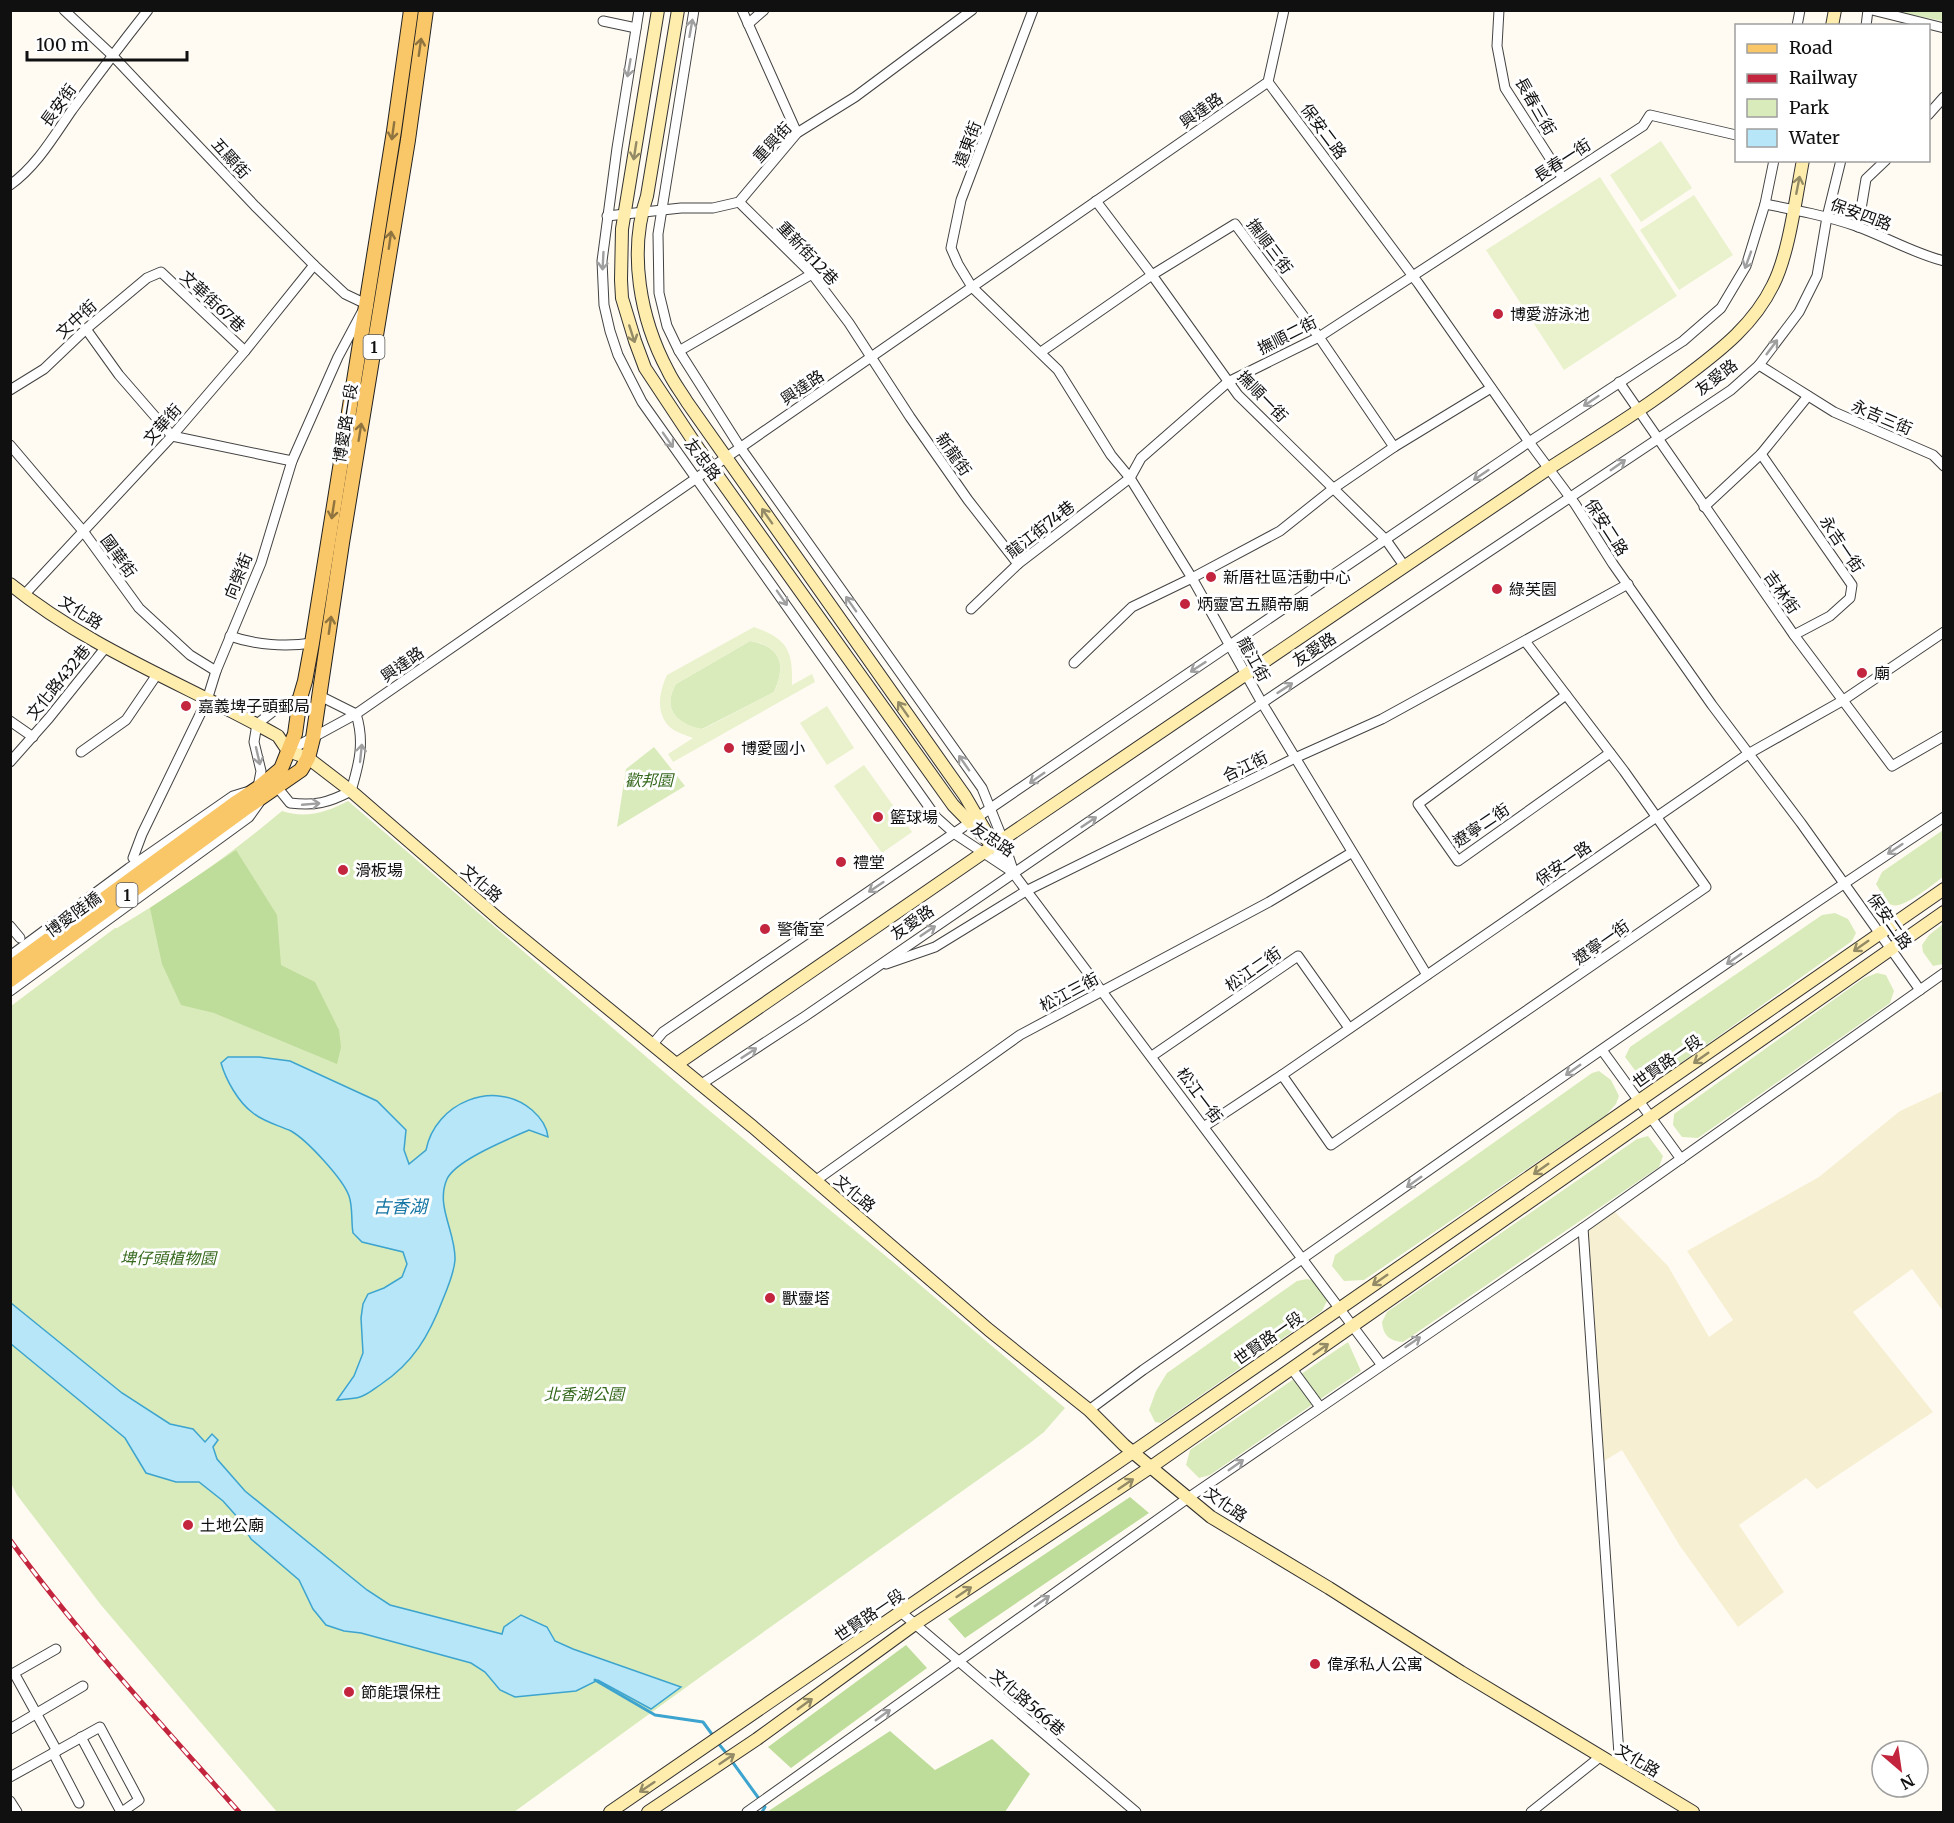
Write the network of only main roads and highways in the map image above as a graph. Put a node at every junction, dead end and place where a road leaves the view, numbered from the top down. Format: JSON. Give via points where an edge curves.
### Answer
{"nodes":[{"id":1,"x":411,"y":10,"type":"edge"},
{"id":2,"x":426,"y":10,"type":"edge"},
{"id":3,"x":262,"y":791,"type":"junction"},
{"id":4,"x":240,"y":806,"type":"junction"},
{"id":5,"x":10,"y":968,"type":"edge"},
{"id":6,"x":10,"y":980,"type":"edge"}],
"edges":[{"from":1,"to":3,"type":"main road","name":"博愛路一段","number":"1","one_way":true,"via":[[295,734],[281,769]]},
{"from":3,"to":2,"type":"main road","name":"博愛路一段","number":"1","one_way":true,"via":[[277,787],[301,770],[313,738]]},
{"from":3,"to":4,"type":"main road","name":"博愛路一段","number":"1"},
{"from":4,"to":5,"type":"main road","name":"博愛陸橋","number":"1"},
{"from":4,"to":6,"type":"main road","name":"博愛陸橋","number":"1"}]}
